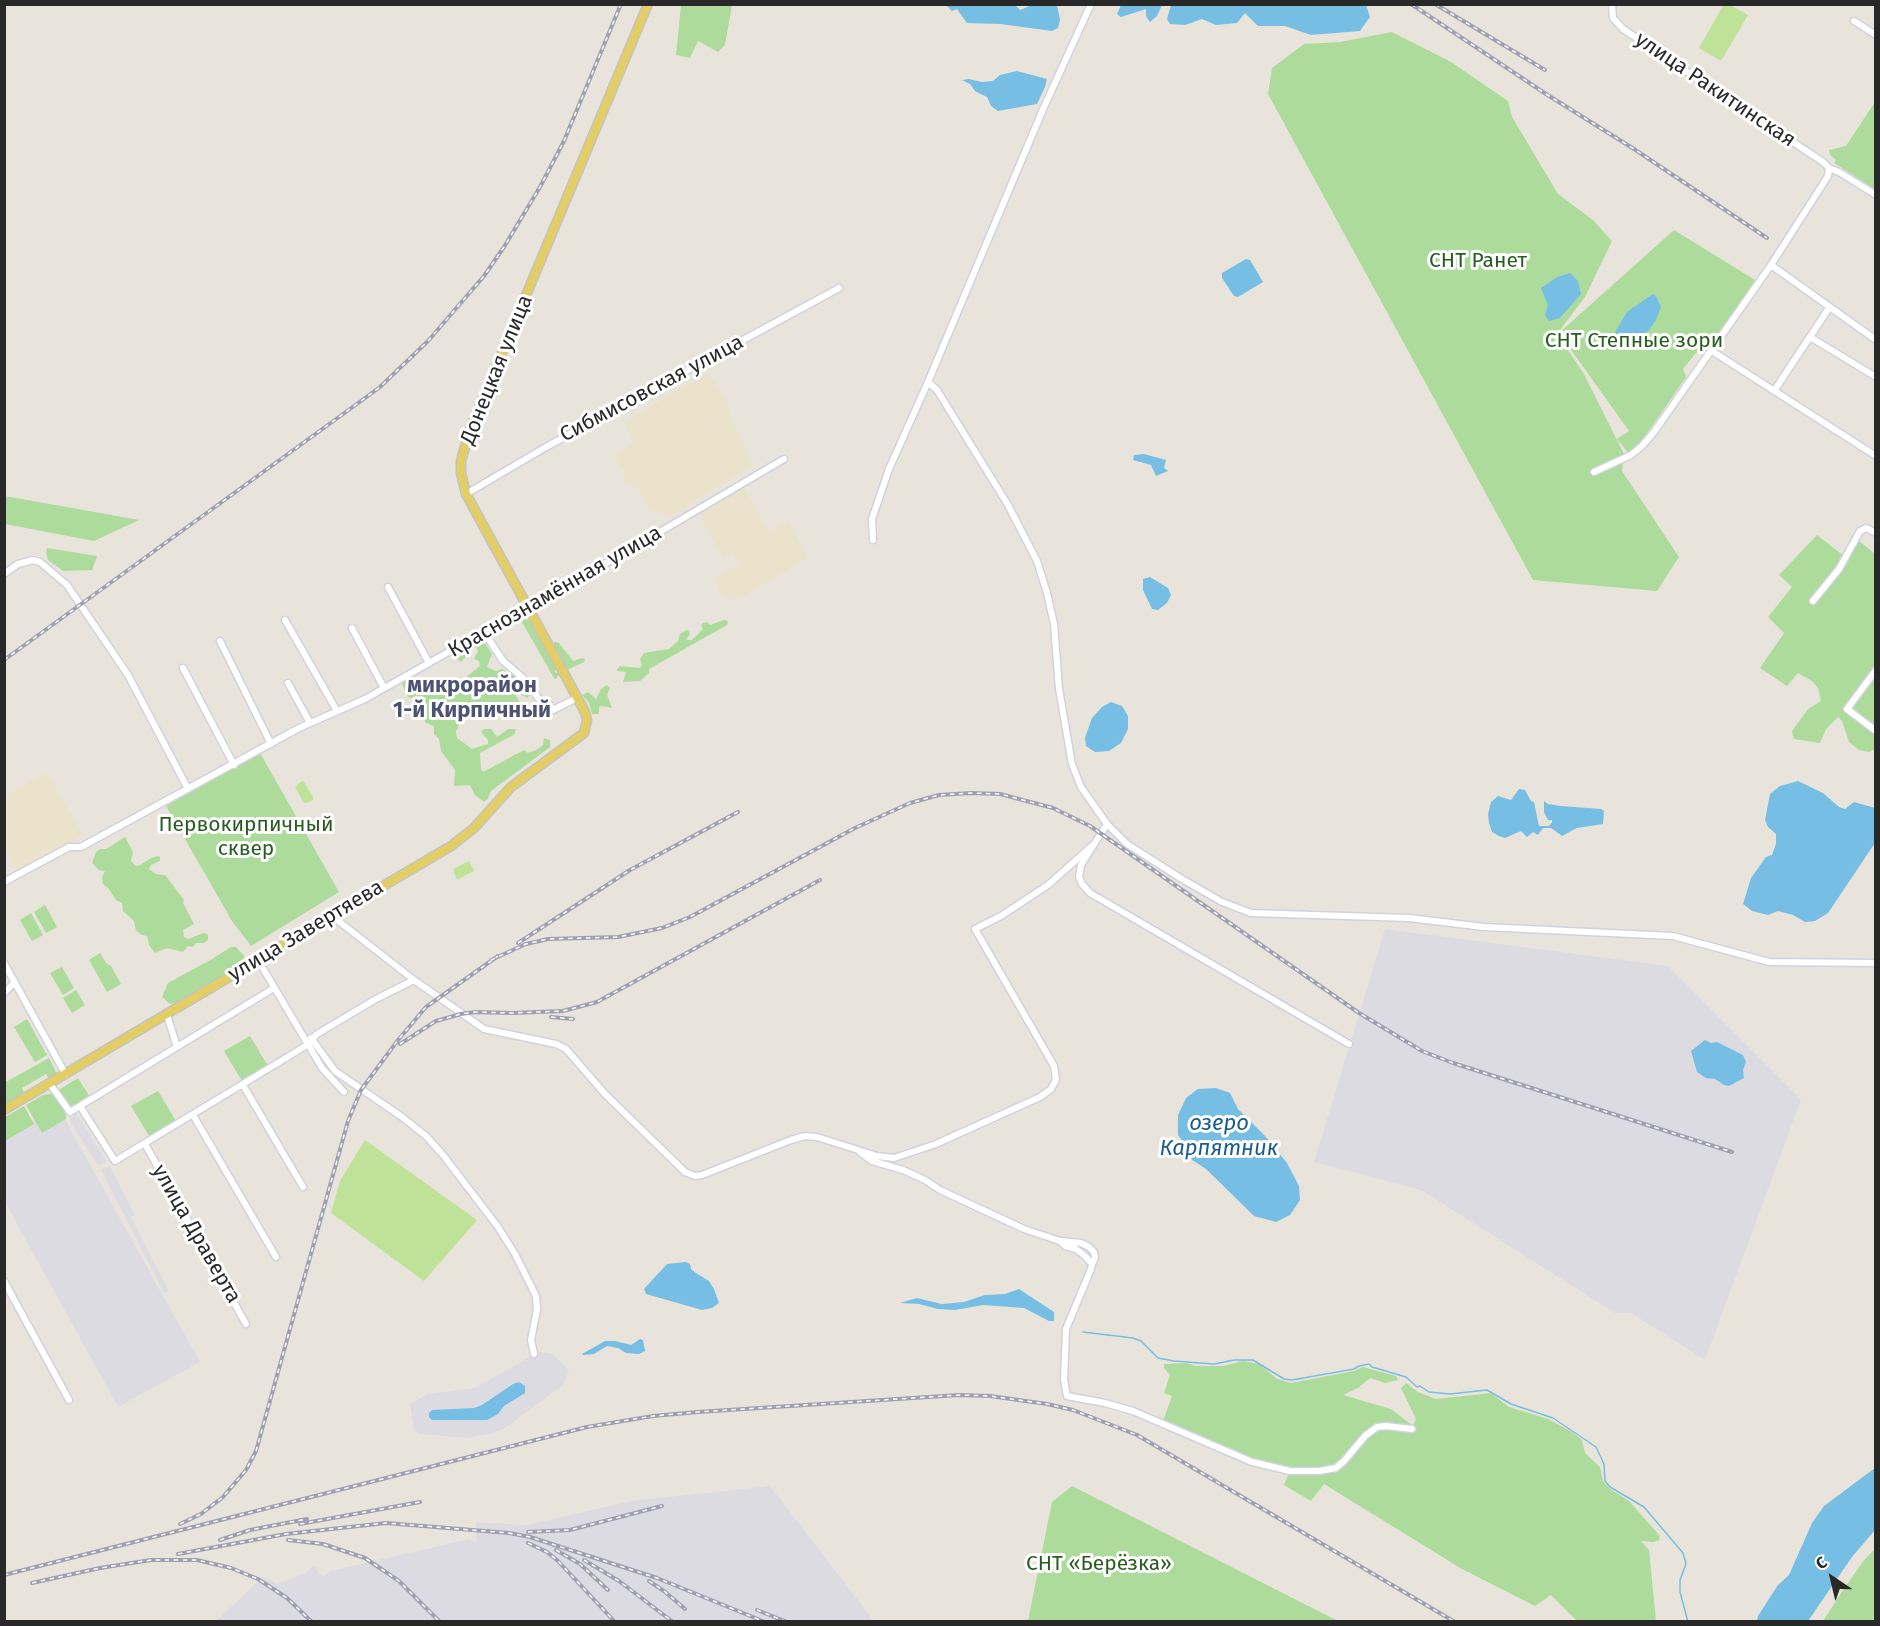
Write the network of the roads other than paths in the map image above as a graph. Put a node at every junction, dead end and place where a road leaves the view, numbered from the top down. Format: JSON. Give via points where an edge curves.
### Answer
{"nodes":[{"id":1,"x":648,"y":4,"type":"edge"},
{"id":2,"x":1091,"y":4,"type":"edge"},
{"id":3,"x":1612,"y":4,"type":"edge"},
{"id":4,"x":1854,"y":21,"type":"dead end"},
{"id":5,"x":1875,"y":35,"type":"edge"},
{"id":6,"x":1829,"y":168,"type":"junction"},
{"id":7,"x":1875,"y":195,"type":"edge"},
{"id":8,"x":1771,"y":265,"type":"junction"},
{"id":9,"x":839,"y":288,"type":"dead end"},
{"id":10,"x":1829,"y":308,"type":"junction"},
{"id":11,"x":1810,"y":337,"type":"junction"},
{"id":12,"x":1875,"y":340,"type":"edge"},
{"id":13,"x":1712,"y":351,"type":"junction"},
{"id":14,"x":1875,"y":377,"type":"edge"},
{"id":15,"x":928,"y":382,"type":"junction"},
{"id":16,"x":1774,"y":391,"type":"junction"},
{"id":17,"x":1875,"y":456,"type":"edge"},
{"id":18,"x":784,"y":459,"type":"dead end"},
{"id":19,"x":1594,"y":472,"type":"dead end"},
{"id":20,"x":466,"y":494,"type":"junction"},
{"id":21,"x":1875,"y":533,"type":"edge"},
{"id":22,"x":873,"y":540,"type":"dead end"},
{"id":23,"x":4,"y":574,"type":"edge"},
{"id":24,"x":388,"y":587,"type":"dead end"},
{"id":25,"x":1813,"y":601,"type":"dead end"},
{"id":26,"x":528,"y":607,"type":"junction"},
{"id":27,"x":285,"y":620,"type":"dead end"},
{"id":28,"x":352,"y":628,"type":"dead end"},
{"id":29,"x":484,"y":632,"type":"junction"},
{"id":30,"x":220,"y":641,"type":"dead end"},
{"id":31,"x":429,"y":663,"type":"junction"},
{"id":32,"x":183,"y":668,"type":"dead end"},
{"id":33,"x":1875,"y":670,"type":"edge"},
{"id":34,"x":288,"y":683,"type":"dead end"},
{"id":35,"x":384,"y":688,"type":"junction"},
{"id":36,"x":577,"y":698,"type":"junction"},
{"id":37,"x":337,"y":711,"type":"junction"},
{"id":38,"x":310,"y":723,"type":"junction"},
{"id":39,"x":587,"y":727,"type":"joint"},
{"id":40,"x":1875,"y":732,"type":"edge"},
{"id":41,"x":271,"y":744,"type":"junction"},
{"id":42,"x":234,"y":765,"type":"junction"},
{"id":43,"x":188,"y":789,"type":"junction"},
{"id":44,"x":1107,"y":824,"type":"junction"},
{"id":45,"x":1093,"y":845,"type":"junction"},
{"id":46,"x":4,"y":882,"type":"edge"},
{"id":47,"x":332,"y":915,"type":"junction"},
{"id":48,"x":258,"y":960,"type":"junction"},
{"id":49,"x":4,"y":963,"type":"edge"},
{"id":50,"x":1875,"y":963,"type":"edge"},
{"id":51,"x":414,"y":980,"type":"junction"},
{"id":52,"x":15,"y":982,"type":"junction"},
{"id":53,"x":274,"y":988,"type":"junction"},
{"id":54,"x":4,"y":993,"type":"edge"},
{"id":55,"x":167,"y":1015,"type":"junction"},
{"id":56,"x":311,"y":1038,"type":"junction"},
{"id":57,"x":1349,"y":1044,"type":"dead end"},
{"id":58,"x":307,"y":1045,"type":"junction"},
{"id":59,"x":177,"y":1047,"type":"junction"},
{"id":60,"x":66,"y":1075,"type":"junction"},
{"id":61,"x":50,"y":1084,"type":"junction"},
{"id":62,"x":243,"y":1085,"type":"junction"},
{"id":63,"x":344,"y":1092,"type":"dead end"},
{"id":64,"x":81,"y":1106,"type":"junction"},
{"id":65,"x":4,"y":1110,"type":"edge"},
{"id":66,"x":193,"y":1115,"type":"junction"},
{"id":67,"x":145,"y":1144,"type":"junction"},
{"id":68,"x":858,"y":1150,"type":"junction"},
{"id":69,"x":303,"y":1186,"type":"dead end"},
{"id":70,"x":276,"y":1257,"type":"dead end"},
{"id":71,"x":4,"y":1281,"type":"edge"},
{"id":72,"x":246,"y":1324,"type":"dead end"},
{"id":73,"x":534,"y":1354,"type":"dead end"},
{"id":74,"x":69,"y":1400,"type":"dead end"},
{"id":75,"x":1412,"y":1429,"type":"dead end"}],
"edges":[{"from":1,"to":20,"type":"main road","name":"Донецкая улица","via":[[470,429],[461,461]]},
{"from":2,"to":15,"type":"street"},
{"from":3,"to":6,"type":"street","name":"улица Ракитинская","via":[[1613,18],[1623,29]]},
{"from":4,"to":5,"type":"street"},
{"from":6,"to":7,"type":"street","name":"улица Ракитинская"},
{"from":6,"to":8,"type":"street","via":[[1828,176]]},
{"from":8,"to":10,"type":"street"},
{"from":8,"to":13,"type":"street"},
{"from":9,"to":20,"type":"street","name":"Сибмисовская улица"},
{"from":10,"to":11,"type":"street"},
{"from":10,"to":12,"type":"street"},
{"from":11,"to":14,"type":"street"},
{"from":11,"to":16,"type":"street"},
{"from":13,"to":16,"type":"street"},
{"from":13,"to":19,"type":"street","via":[[1642,446]]},
{"from":15,"to":22,"type":"street","via":[[876,502]]},
{"from":15,"to":44,"type":"street","via":[[938,390],[977,453],[1037,561],[1054,624],[1060,700],[1072,764]]},
{"from":16,"to":17,"type":"street"},
{"from":18,"to":26,"type":"street","name":"Краснознамённая улица"},
{"from":20,"to":26,"type":"main road","name":"Донецкая улица"},
{"from":21,"to":25,"type":"street","via":[[1866,528],[1860,531],[1839,568]]},
{"from":23,"to":43,"type":"street","via":[[33,560],[58,576],[128,675]]},
{"from":24,"to":31,"type":"street"},
{"from":26,"to":29,"type":"street","name":"Краснознамённая улица"},
{"from":26,"to":36,"type":"main road","name":"Донецкая улица"},
{"from":27,"to":37,"type":"street"},
{"from":28,"to":35,"type":"street"},
{"from":29,"to":31,"type":"street","name":"Краснознамённая улица"},
{"from":29,"to":36,"type":"street","via":[[503,661],[553,710]]},
{"from":30,"to":41,"type":"street"},
{"from":31,"to":35,"type":"street","name":"Краснознамённая улица"},
{"from":32,"to":42,"type":"street"},
{"from":33,"to":40,"type":"street","via":[[1847,709]]},
{"from":34,"to":38,"type":"street"},
{"from":35,"to":37,"type":"street","name":"Краснознамённая улица"},
{"from":36,"to":39,"type":"main road","name":"Донецкая улица"},
{"from":37,"to":38,"type":"street","name":"Краснознамённая улица"},
{"from":38,"to":41,"type":"street","name":"Краснознамённая улица"},
{"from":39,"to":47,"type":"main road","name":"улица Завертяева","via":[[579,738],[511,787],[456,842]]},
{"from":41,"to":42,"type":"street","name":"Краснознамённая улица"},
{"from":42,"to":43,"type":"street","name":"Краснознамённая улица"},
{"from":43,"to":46,"type":"street","name":"Краснознамённая улица","via":[[81,847],[69,847]]},
{"from":44,"to":45,"type":"street"},
{"from":44,"to":50,"type":"street","via":[[1127,844],[1182,879],[1251,913],[1409,918],[1484,927],[1673,936],[1769,962]]},
{"from":45,"to":57,"type":"street","via":[[1079,877],[1090,893]]},
{"from":45,"to":68,"type":"street","via":[[1048,885],[975,929],[1054,1066],[1056,1080],[1051,1089],[910,1154],[894,1158]]},
{"from":47,"to":48,"type":"main road","name":"улица Завертяева"},
{"from":47,"to":51,"type":"street"},
{"from":48,"to":53,"type":"street"},
{"from":48,"to":55,"type":"main road","name":"улица Завертяева"},
{"from":49,"to":52,"type":"street"},
{"from":51,"to":56,"type":"street"},
{"from":51,"to":68,"type":"street","via":[[484,1029],[566,1049],[605,1094],[685,1172],[695,1176],[805,1136]]},
{"from":52,"to":54,"type":"street"},
{"from":52,"to":60,"type":"street"},
{"from":53,"to":58,"type":"street"},
{"from":53,"to":59,"type":"street"},
{"from":55,"to":59,"type":"street"},
{"from":55,"to":60,"type":"main road","name":"улица Завертяева"},
{"from":56,"to":58,"type":"street"},
{"from":56,"to":73,"type":"street","via":[[334,1071],[426,1136],[498,1227],[536,1296],[531,1340]]},
{"from":58,"to":62,"type":"street"},
{"from":58,"to":63,"type":"street"},
{"from":59,"to":64,"type":"street"},
{"from":60,"to":61,"type":"main road","name":"улица Завертяева"},
{"from":61,"to":64,"type":"street","via":[[70,1112]]},
{"from":61,"to":65,"type":"main road","name":"улица Завертяева"},
{"from":62,"to":66,"type":"street"},
{"from":62,"to":69,"type":"street"},
{"from":64,"to":67,"type":"street","via":[[115,1161]]},
{"from":66,"to":67,"type":"street"},
{"from":66,"to":70,"type":"street"},
{"from":67,"to":72,"type":"street","name":"улица Драверта"},
{"from":68,"to":75,"type":"street","via":[[872,1161],[903,1170],[1024,1229],[1060,1241],[1092,1264],[1066,1329],[1067,1396],[1120,1407],[1252,1462],[1290,1471],[1336,1468],[1377,1427]]},
{"from":71,"to":74,"type":"street"}]}
